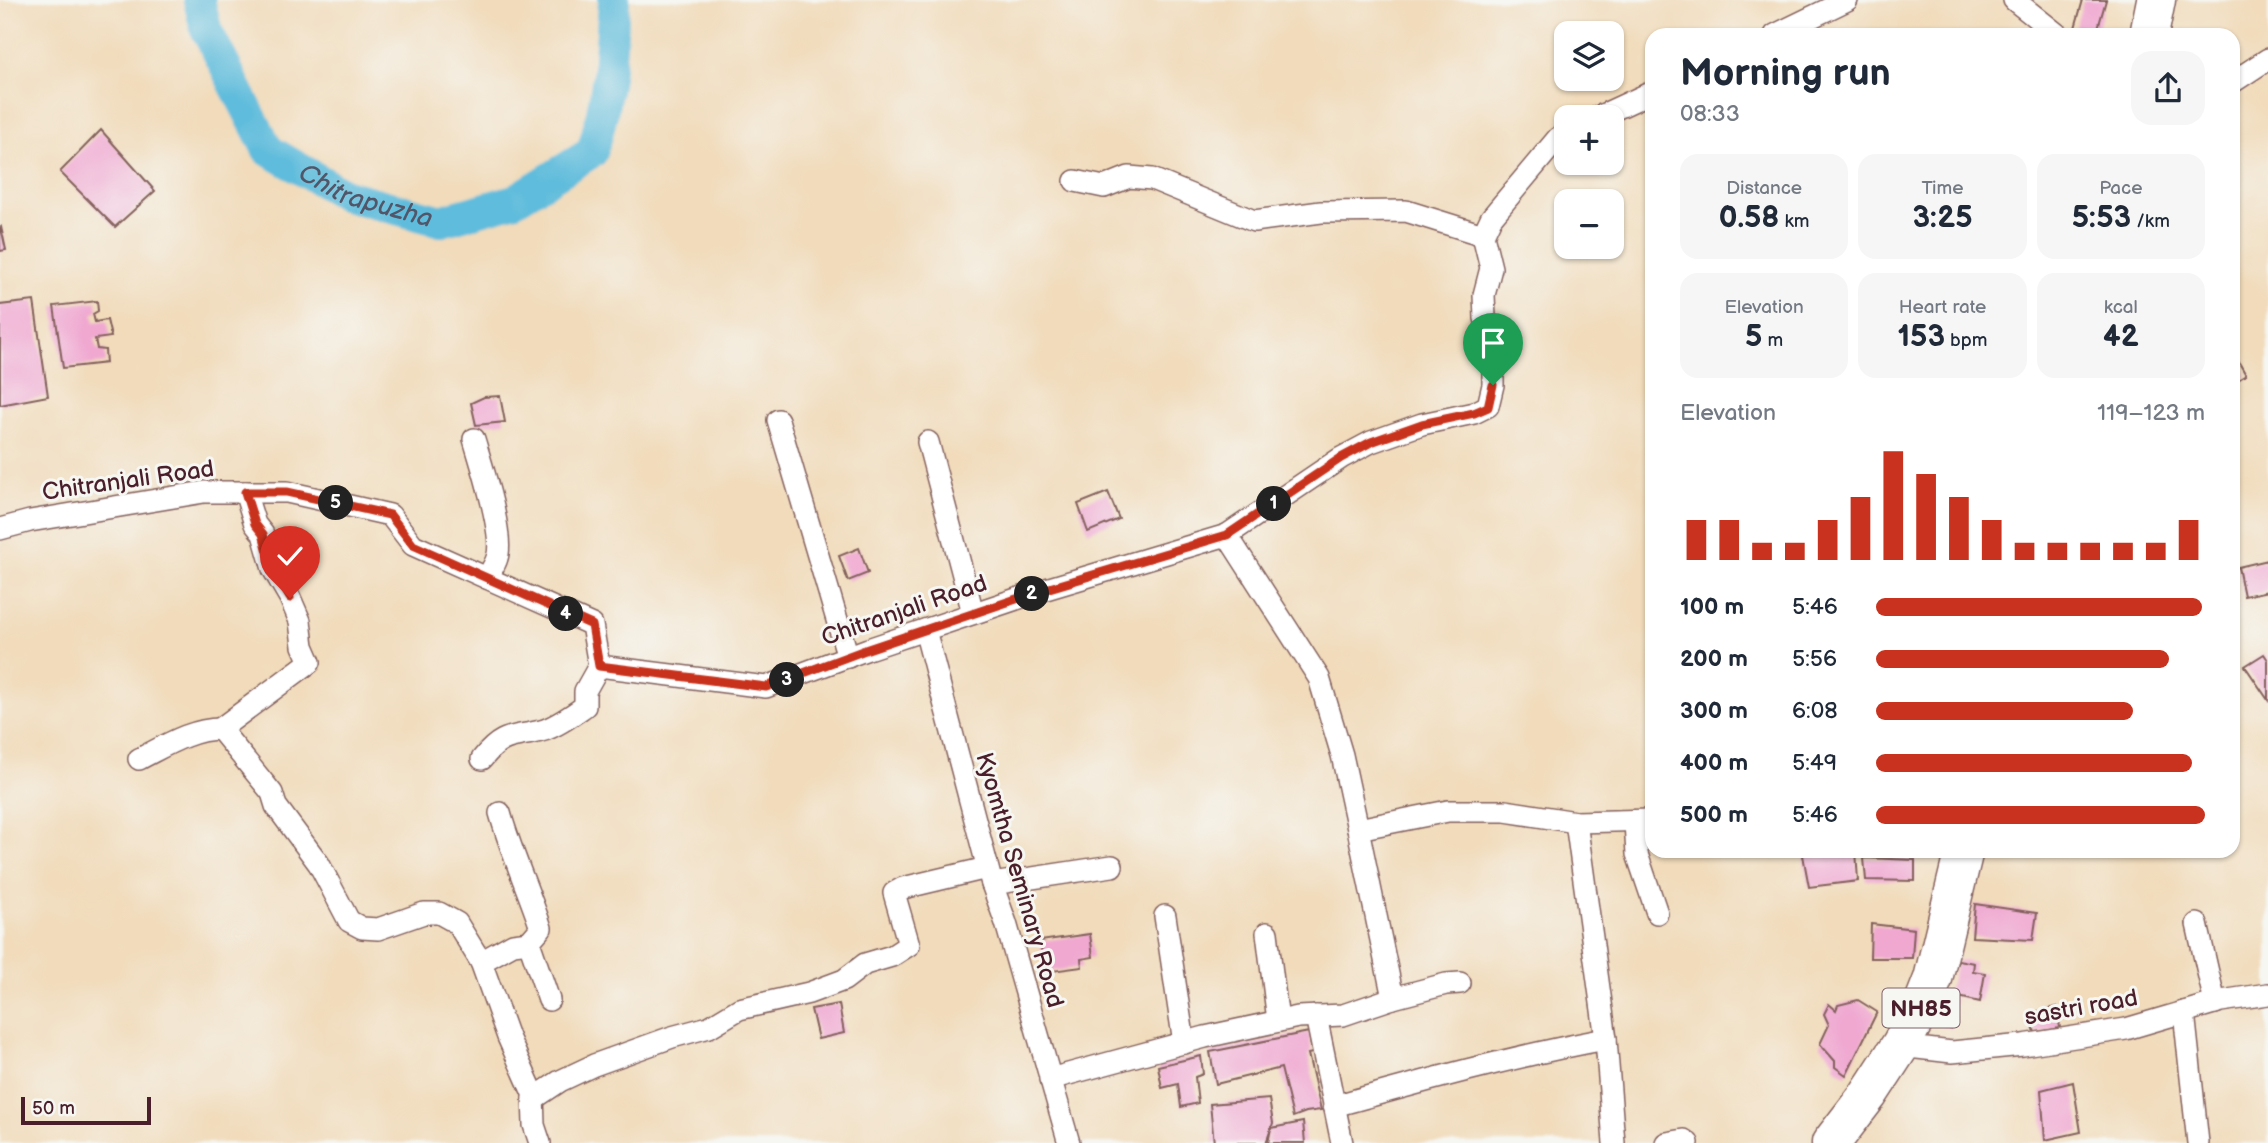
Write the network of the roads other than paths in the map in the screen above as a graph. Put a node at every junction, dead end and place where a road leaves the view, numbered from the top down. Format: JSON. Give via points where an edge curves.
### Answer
{"nodes":[{"id":1,"x":1847,"y":0,"type":"edge"},
{"id":2,"x":2014,"y":0,"type":"edge"},
{"id":3,"x":2156,"y":0,"type":"edge"},
{"id":4,"x":1789,"y":28,"type":"edge"},
{"id":5,"x":2049,"y":28,"type":"edge"},
{"id":6,"x":2150,"y":28,"type":"edge"},
{"id":7,"x":2268,"y":59,"type":"edge"},
{"id":8,"x":2240,"y":77,"type":"edge"},
{"id":9,"x":1645,"y":95,"type":"edge"},
{"id":10,"x":1624,"y":105,"type":"edge"},
{"id":11,"x":1554,"y":143,"type":"edge"},
{"id":12,"x":1075,"y":181,"type":"dead end"},
{"id":13,"x":1483,"y":235,"type":"junction"},
{"id":14,"x":778,"y":420,"type":"dead end"},
{"id":15,"x":474,"y":439,"type":"dead end"},
{"id":16,"x":928,"y":442,"type":"dead end"},
{"id":17,"x":245,"y":492,"type":"junction"},
{"id":18,"x":0,"y":529,"type":"edge"},
{"id":19,"x":1227,"y":535,"type":"junction"},
{"id":20,"x":487,"y":578,"type":"junction"},
{"id":21,"x":973,"y":614,"type":"junction"},
{"id":22,"x":925,"y":630,"type":"junction"},
{"id":23,"x":848,"y":656,"type":"junction"},
{"id":24,"x":599,"y":666,"type":"junction"},
{"id":25,"x":220,"y":729,"type":"junction"},
{"id":26,"x":139,"y":759,"type":"dead end"},
{"id":27,"x":482,"y":759,"type":"dead end"},
{"id":28,"x":500,"y":813,"type":"dead end"},
{"id":29,"x":1644,"y":821,"type":"edge"},
{"id":30,"x":1576,"y":822,"type":"junction"},
{"id":31,"x":1358,"y":829,"type":"junction"},
{"id":32,"x":1962,"y":858,"type":"edge"},
{"id":33,"x":1112,"y":866,"type":"dead end"},
{"id":34,"x":989,"y":876,"type":"junction"},
{"id":35,"x":1657,"y":913,"type":"dead end"},
{"id":36,"x":1165,"y":916,"type":"dead end"},
{"id":37,"x":2197,"y":924,"type":"dead end"},
{"id":38,"x":1267,"y":933,"type":"dead end"},
{"id":39,"x":529,"y":942,"type":"junction"},
{"id":40,"x":481,"y":962,"type":"junction"},
{"id":41,"x":1460,"y":983,"type":"dead end"},
{"id":42,"x":2268,"y":994,"type":"edge"},
{"id":43,"x":1393,"y":998,"type":"junction"},
{"id":44,"x":549,"y":1000,"type":"dead end"},
{"id":45,"x":2215,"y":1003,"type":"junction"},
{"id":46,"x":2184,"y":1012,"type":"junction"},
{"id":47,"x":1316,"y":1016,"type":"junction"},
{"id":48,"x":1278,"y":1021,"type":"junction"},
{"id":49,"x":1606,"y":1039,"type":"junction"},
{"id":50,"x":1184,"y":1043,"type":"junction"},
{"id":51,"x":1900,"y":1046,"type":"junction"},
{"id":52,"x":1050,"y":1079,"type":"junction"},
{"id":53,"x":533,"y":1099,"type":"junction"},
{"id":54,"x":1334,"y":1106,"type":"junction"},
{"id":55,"x":540,"y":1143,"type":"edge"},
{"id":56,"x":1069,"y":1143,"type":"edge"},
{"id":57,"x":1342,"y":1143,"type":"edge"},
{"id":58,"x":1614,"y":1143,"type":"edge"},
{"id":59,"x":1666,"y":1143,"type":"edge"},
{"id":60,"x":1688,"y":1143,"type":"edge"},
{"id":61,"x":1831,"y":1143,"type":"edge"},
{"id":62,"x":2198,"y":1143,"type":"edge"}],
"edges":[{"from":1,"to":4,"type":"street"},
{"from":2,"to":5,"type":"street"},
{"from":3,"to":6,"type":"highway"},
{"from":7,"to":8,"type":"street"},
{"from":9,"to":10,"type":"street"},
{"from":11,"to":13,"type":"street"},
{"from":12,"to":13,"type":"street","via":[[1104,187],[1129,177],[1152,179],[1254,221],[1321,212],[1406,211]]},
{"from":13,"to":19,"type":"street","name":"Chitranjali Road","via":[[1491,268],[1484,295],[1493,346],[1488,407],[1371,442]]},
{"from":14,"to":23,"type":"street"},
{"from":15,"to":20,"type":"street","via":[[495,523],[498,556]]},
{"from":16,"to":21,"type":"street"},
{"from":17,"to":18,"type":"street","name":"Chitranjali Road","via":[[204,492],[30,520]]},
{"from":17,"to":20,"type":"street","name":"Chitranjali Road","via":[[287,492],[390,515],[413,545]]},
{"from":17,"to":25,"type":"street","via":[[273,569],[300,621],[310,662]]},
{"from":19,"to":21,"type":"street","name":"Chitranjali Road"},
{"from":19,"to":31,"type":"street","via":[[1319,678]]},
{"from":20,"to":24,"type":"street","name":"Chitranjali Road","via":[[592,625]]},
{"from":21,"to":22,"type":"street","name":"Chitranjali Road"},
{"from":22,"to":23,"type":"street","name":"Chitranjali Road"},
{"from":22,"to":34,"type":"street","name":"Kyomtha Seminary Road"},
{"from":23,"to":24,"type":"street","name":"Chitranjali Road","via":[[766,687]]},
{"from":24,"to":27,"type":"street","via":[[585,691],[585,706],[543,731],[514,734]]},
{"from":25,"to":26,"type":"street","via":[[205,729]]},
{"from":25,"to":40,"type":"street","via":[[272,793],[349,921],[379,929],[424,913],[439,913],[457,923]]},
{"from":28,"to":39,"type":"street","via":[[541,928]]},
{"from":29,"to":30,"type":"street"},
{"from":29,"to":35,"type":"street","via":[[1637,854]]},
{"from":30,"to":31,"type":"street","via":[[1505,811],[1448,811]]},
{"from":30,"to":49,"type":"street"},
{"from":31,"to":43,"type":"street"},
{"from":32,"to":51,"type":"highway","number":"NH85","via":[[1933,979]]},
{"from":33,"to":34,"type":"street"},
{"from":34,"to":52,"type":"street","name":"Kyomtha Seminary Road"},
{"from":34,"to":53,"type":"street","via":[[894,893],[909,945],[866,964],[844,980],[739,1009],[709,1027],[594,1065]]},
{"from":36,"to":50,"type":"street"},
{"from":37,"to":45,"type":"street"},
{"from":38,"to":48,"type":"street"},
{"from":39,"to":40,"type":"street","via":[[513,944]]},
{"from":39,"to":44,"type":"street"},
{"from":40,"to":53,"type":"street"},
{"from":41,"to":43,"type":"street"},
{"from":42,"to":45,"type":"street","name":"sastri road"},
{"from":43,"to":47,"type":"street","via":[[1343,1015]]},
{"from":45,"to":46,"type":"street","name":"sastri road"},
{"from":46,"to":51,"type":"street","name":"sastri road","via":[[2126,1029],[2023,1045],[1952,1052]]},
{"from":46,"to":62,"type":"street"},
{"from":47,"to":48,"type":"street"},
{"from":47,"to":54,"type":"street"},
{"from":48,"to":50,"type":"street"},
{"from":49,"to":54,"type":"street","via":[[1476,1067]]},
{"from":49,"to":58,"type":"street"},
{"from":50,"to":52,"type":"street"},
{"from":51,"to":61,"type":"highway","number":"NH85"},
{"from":52,"to":56,"type":"street","name":"Kyomtha Seminary Road"},
{"from":53,"to":55,"type":"street"},
{"from":54,"to":57,"type":"street"},
{"from":59,"to":60,"type":"street"}]}
